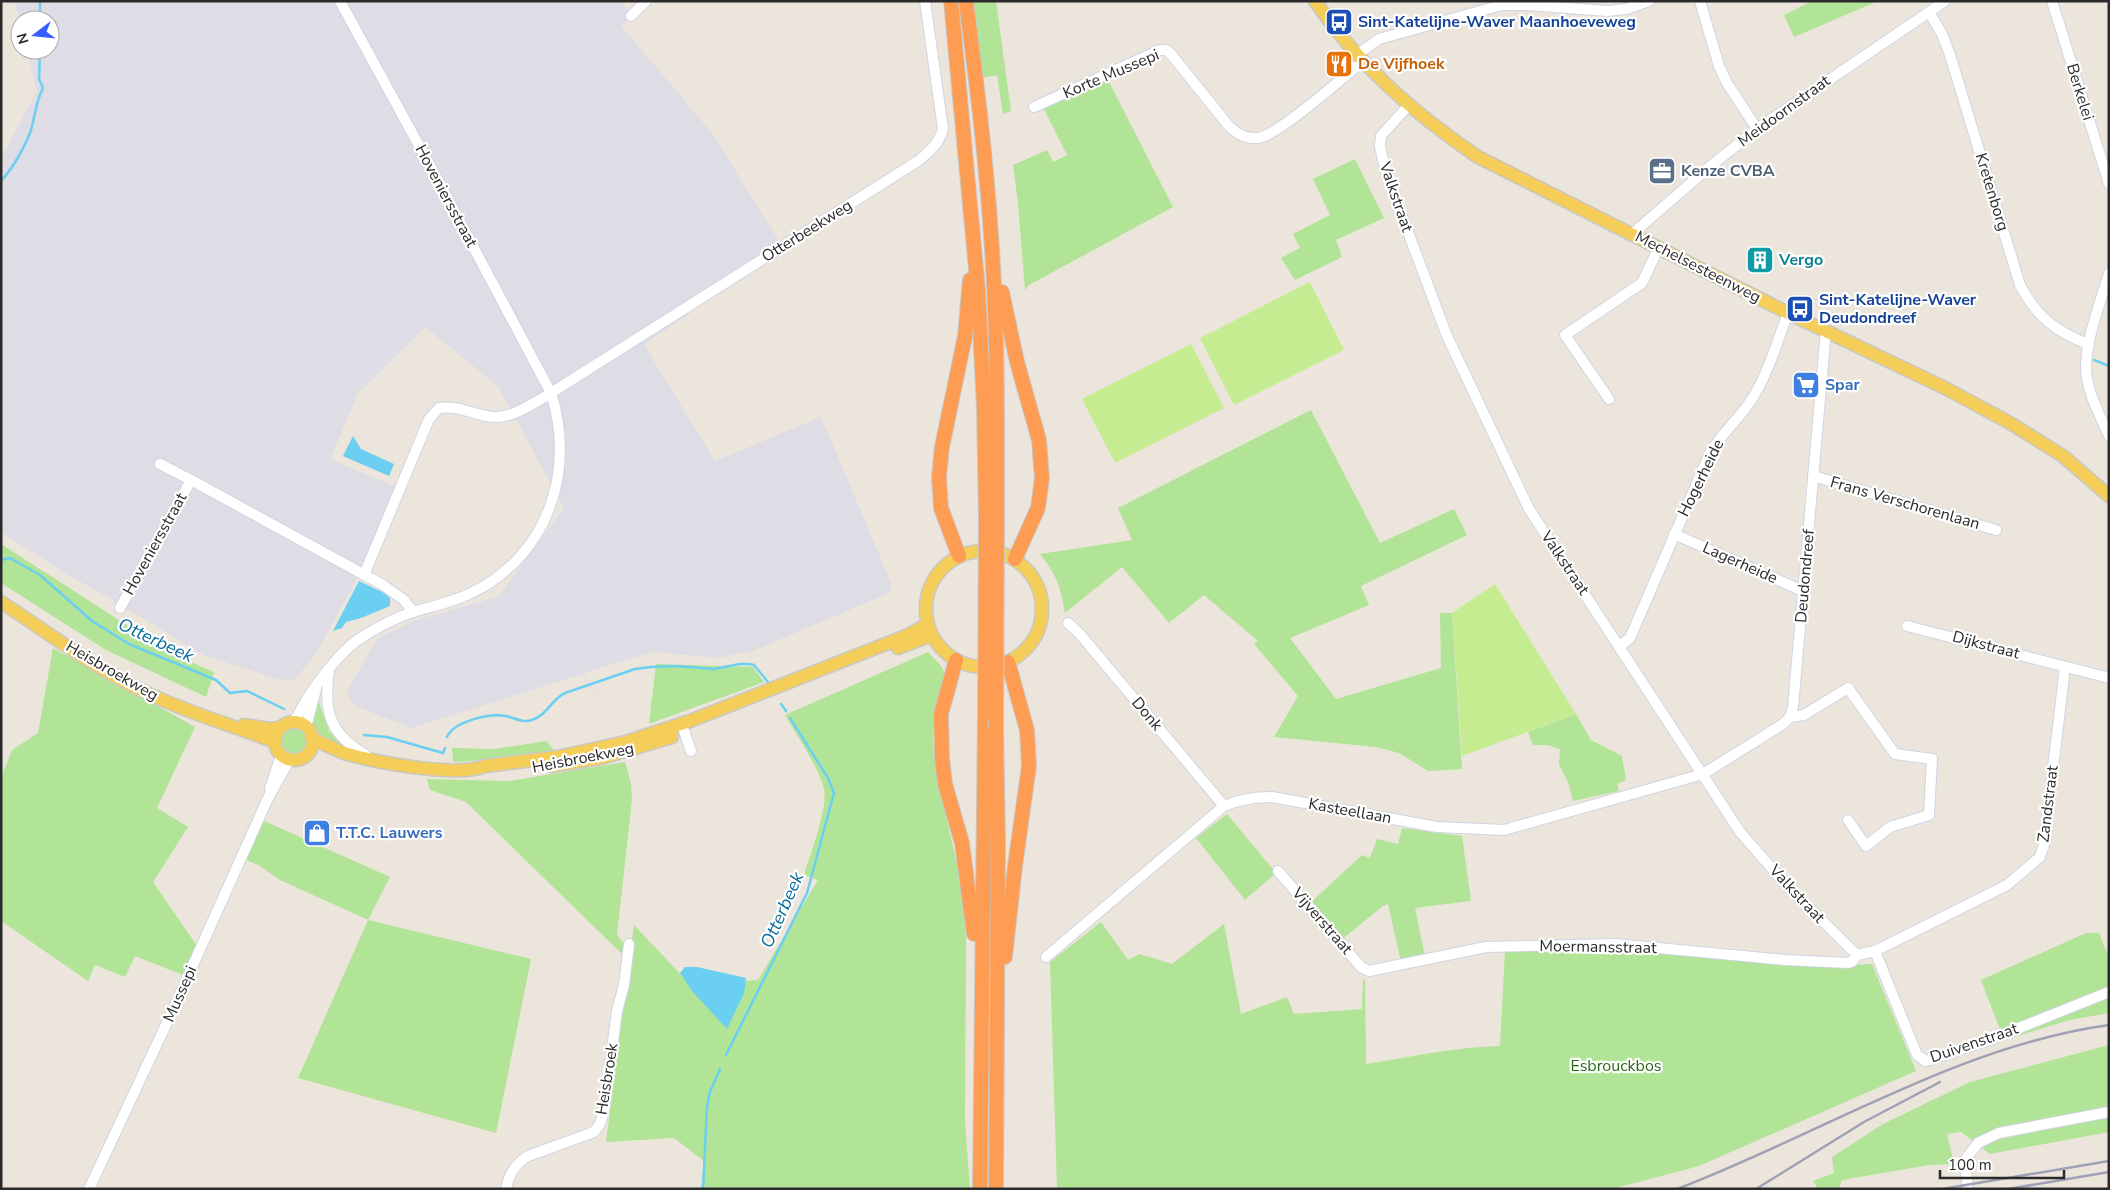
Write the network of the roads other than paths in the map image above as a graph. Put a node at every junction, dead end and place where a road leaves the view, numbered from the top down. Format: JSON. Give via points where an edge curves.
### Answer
{"nodes":[{"id":1,"x":340,"y":1,"type":"edge"},
{"id":2,"x":646,"y":1,"type":"edge"},
{"id":3,"x":925,"y":1,"type":"edge"},
{"id":4,"x":951,"y":1,"type":"edge"},
{"id":5,"x":966,"y":1,"type":"edge"},
{"id":6,"x":1315,"y":1,"type":"edge"},
{"id":7,"x":1650,"y":1,"type":"edge"},
{"id":8,"x":1700,"y":1,"type":"edge"},
{"id":9,"x":1945,"y":1,"type":"edge"},
{"id":10,"x":2052,"y":1,"type":"edge"},
{"id":11,"x":1929,"y":12,"type":"junction"},
{"id":12,"x":631,"y":16,"type":"dead end"},
{"id":13,"x":1360,"y":58,"type":"junction"},
{"id":14,"x":1408,"y":106,"type":"junction"},
{"id":15,"x":1034,"y":107,"type":"dead end"},
{"id":16,"x":1757,"y":129,"type":"junction"},
{"id":17,"x":2109,"y":184,"type":"edge"},
{"id":18,"x":1632,"y":234,"type":"junction"},
{"id":19,"x":1659,"y":247,"type":"junction"},
{"id":20,"x":974,"y":249,"type":"junction"},
{"id":21,"x":993,"y":263,"type":"junction"},
{"id":22,"x":2109,"y":273,"type":"edge"},
{"id":23,"x":1788,"y":313,"type":"junction"},
{"id":24,"x":1826,"y":330,"type":"junction"},
{"id":25,"x":2089,"y":345,"type":"junction"},
{"id":26,"x":551,"y":393,"type":"junction"},
{"id":27,"x":1609,"y":399,"type":"dead end"},
{"id":28,"x":2109,"y":436,"type":"edge"},
{"id":29,"x":160,"y":464,"type":"dead end"},
{"id":30,"x":1813,"y":476,"type":"junction"},
{"id":31,"x":191,"y":480,"type":"junction"},
{"id":32,"x":2107,"y":492,"type":"edge"},
{"id":33,"x":992,"y":516,"type":"junction"},
{"id":34,"x":1996,"y":530,"type":"dead end"},
{"id":35,"x":1674,"y":534,"type":"junction"},
{"id":36,"x":959,"y":556,"type":"junction"},
{"id":37,"x":1015,"y":559,"type":"junction"},
{"id":38,"x":364,"y":575,"type":"junction"},
{"id":39,"x":1805,"y":592,"type":"junction"},
{"id":40,"x":1,"y":602,"type":"edge"},
{"id":41,"x":120,"y":608,"type":"dead end"},
{"id":42,"x":412,"y":612,"type":"junction"},
{"id":43,"x":1068,"y":623,"type":"dead end"},
{"id":44,"x":1907,"y":626,"type":"dead end"},
{"id":45,"x":930,"y":630,"type":"junction"},
{"id":46,"x":1620,"y":646,"type":"junction"},
{"id":47,"x":956,"y":660,"type":"junction"},
{"id":48,"x":1008,"y":662,"type":"junction"},
{"id":49,"x":2065,"y":667,"type":"junction"},
{"id":50,"x":329,"y":670,"type":"junction"},
{"id":51,"x":2109,"y":678,"type":"edge"},
{"id":52,"x":316,"y":689,"type":"junction"},
{"id":53,"x":1790,"y":717,"type":"junction"},
{"id":54,"x":293,"y":722,"type":"junction"},
{"id":55,"x":231,"y":724,"type":"junction"},
{"id":56,"x":280,"y":728,"type":"junction"},
{"id":57,"x":683,"y":728,"type":"junction"},
{"id":58,"x":309,"y":739,"type":"junction"},
{"id":59,"x":275,"y":742,"type":"junction"},
{"id":60,"x":691,"y":751,"type":"dead end"},
{"id":61,"x":286,"y":757,"type":"junction"},
{"id":62,"x":374,"y":760,"type":"junction"},
{"id":63,"x":1703,"y":774,"type":"junction"},
{"id":64,"x":1224,"y":806,"type":"junction"},
{"id":65,"x":1848,"y":820,"type":"dead end"},
{"id":66,"x":1278,"y":871,"type":"dead end"},
{"id":67,"x":629,"y":944,"type":"dead end"},
{"id":68,"x":1875,"y":951,"type":"junction"},
{"id":69,"x":1857,"y":955,"type":"junction"},
{"id":70,"x":1046,"y":957,"type":"dead end"},
{"id":71,"x":981,"y":966,"type":"junction"},
{"id":72,"x":1367,"y":970,"type":"joint"},
{"id":73,"x":997,"y":982,"type":"junction"},
{"id":74,"x":2109,"y":992,"type":"edge"},
{"id":75,"x":2109,"y":1112,"type":"edge"},
{"id":76,"x":89,"y":1189,"type":"edge"},
{"id":77,"x":506,"y":1189,"type":"edge"},
{"id":78,"x":980,"y":1189,"type":"edge"},
{"id":79,"x":996,"y":1189,"type":"edge"},
{"id":80,"x":1968,"y":1189,"type":"edge"}],
"edges":[{"from":1,"to":26,"type":"street","name":"Hoveniersstraat"},
{"from":2,"to":12,"type":"street"},
{"from":3,"to":26,"type":"street","name":"Otterbeekweg","via":[[942,129],[934,148]]},
{"from":4,"to":20,"type":"highway"},
{"from":5,"to":21,"type":"highway"},
{"from":6,"to":13,"type":"main road","name":"Mechelsesteenweg"},
{"from":7,"to":13,"type":"street","via":[[1626,10],[1606,11],[1502,5],[1379,39]]},
{"from":8,"to":16,"type":"street","via":[[1719,66]]},
{"from":9,"to":11,"type":"street","name":"Meidoornstraat"},
{"from":10,"to":17,"type":"street","name":"Berkelei"},
{"from":11,"to":16,"type":"street","name":"Meidoornstraat"},
{"from":11,"to":25,"type":"street","name":"Kretenborg","via":[[1950,56],[2020,285],[2041,317],[2062,333]]},
{"from":13,"to":14,"type":"main road","name":"Mechelsesteenweg"},
{"from":13,"to":15,"type":"street","name":"Korte Mussepi","via":[[1297,115],[1264,137],[1238,135],[1166,50]]},
{"from":14,"to":18,"type":"main road","name":"Mechelsesteenweg","via":[[1478,157]]},
{"from":14,"to":46,"type":"street","name":"Valkstraat","via":[[1381,136],[1380,148],[1387,176],[1447,336],[1529,509]]},
{"from":16,"to":18,"type":"street","name":"Meidoornstraat"},
{"from":18,"to":19,"type":"main road","name":"Mechelsesteenweg"},
{"from":19,"to":23,"type":"main road","name":"Mechelsesteenweg"},
{"from":19,"to":27,"type":"street","via":[[1642,283],[1566,335]]},
{"from":20,"to":33,"type":"highway"},
{"from":20,"to":36,"type":"highway","via":[[965,336],[939,477],[941,508]]},
{"from":21,"to":33,"type":"highway","via":[[997,369]]},
{"from":21,"to":37,"type":"highway","via":[[1040,449],[1042,478],[1038,508]]},
{"from":22,"to":25,"type":"street"},
{"from":23,"to":24,"type":"main road","name":"Mechelsesteenweg"},
{"from":23,"to":35,"type":"street","name":"Hogerheide","via":[[1771,360],[1750,402],[1720,436],[1710,453]]},
{"from":24,"to":30,"type":"street","name":"Deudondreef"},
{"from":24,"to":32,"type":"main road","name":"Mechelsesteenweg","via":[[2010,423],[2064,456]]},
{"from":25,"to":28,"type":"street","via":[[2086,367],[2092,396]]},
{"from":26,"to":38,"type":"street","via":[[516,412],[496,417],[452,406],[439,408],[430,419]]},
{"from":26,"to":42,"type":"street","name":"Hoveniersstraat","via":[[560,425],[560,466],[549,508],[532,541],[508,568],[472,593]]},
{"from":29,"to":31,"type":"street","name":"Hoveniersstraat"},
{"from":30,"to":34,"type":"street","name":"Frans Verschorenlaan"},
{"from":30,"to":39,"type":"street","name":"Deudondreef"},
{"from":31,"to":38,"type":"street","name":"Hoveniersstraat"},
{"from":31,"to":41,"type":"street","name":"Hoveniersstraat"},
{"from":33,"to":71,"type":"highway","bridge":true},
{"from":33,"to":73,"type":"highway","bridge":true},
{"from":35,"to":39,"type":"street","name":"Lagerheide"},
{"from":35,"to":46,"type":"street","name":"Hogerheide","via":[[1630,638]]},
{"from":36,"to":37,"type":"main road","via":[[986,550]]},
{"from":36,"to":45,"type":"main road","via":[[943,567],[933,581],[926,602]]},
{"from":37,"to":48,"type":"main road","via":[[1036,580],[1043,611],[1034,640]]},
{"from":38,"to":42,"type":"street","name":"Hoveniersstraat","via":[[394,592]]},
{"from":39,"to":53,"type":"street","name":"Deudondreef"},
{"from":40,"to":55,"type":"main road","name":"Heisbroekweg","via":[[144,692],[182,710]]},
{"from":42,"to":50,"type":"street","name":"Hoveniersstraat","via":[[386,622],[357,641]]},
{"from":43,"to":64,"type":"street","name":"Donk"},
{"from":44,"to":49,"type":"street","name":"Dijkstraat"},
{"from":45,"to":47,"type":"main road","via":[[939,646]]},
{"from":45,"to":57,"type":"main road","name":"Heisbroekweg","via":[[906,636],[851,662]]},
{"from":46,"to":63,"type":"street","name":"Valkstraat"},
{"from":47,"to":48,"type":"main road","via":[[986,667]]},
{"from":47,"to":71,"type":"highway","via":[[941,714],[942,758],[962,844]]},
{"from":48,"to":73,"type":"highway","via":[[1025,723],[1030,766],[1005,964]]},
{"from":49,"to":51,"type":"street"},
{"from":49,"to":68,"type":"street","name":"Zandstraat","via":[[2040,857],[2007,885]]},
{"from":50,"to":52,"type":"street","name":"Hoveniersstraat"},
{"from":50,"to":62,"type":"street","via":[[326,700],[331,721],[342,738]]},
{"from":52,"to":54,"type":"street","name":"Hoveniersstraat"},
{"from":52,"to":58,"type":"street","name":"Hoveniersstraat"},
{"from":53,"to":63,"type":"street"},
{"from":53,"to":65,"type":"street","via":[[1804,715],[1848,688],[1895,754],[1932,759],[1929,814],[1890,827],[1866,846]]},
{"from":54,"to":56,"type":"main road","name":"Heisbroekweg"},
{"from":54,"to":58,"type":"main road","name":"Heisbroekweg"},
{"from":55,"to":56,"type":"main road","name":"Heisbroekweg","via":[[270,730]]},
{"from":55,"to":59,"type":"main road","name":"Heisbroekweg"},
{"from":56,"to":59,"type":"main road"},
{"from":57,"to":60,"type":"street"},
{"from":57,"to":62,"type":"main road","name":"Heisbroekweg","via":[[599,749],[479,768],[419,768]]},
{"from":58,"to":61,"type":"main road","name":"Heisbroekweg","via":[[299,759]]},
{"from":58,"to":62,"type":"main road","name":"Heisbroekweg"},
{"from":59,"to":61,"type":"main road"},
{"from":61,"to":76,"type":"street","name":"Mussepi"},
{"from":63,"to":64,"type":"street","name":"Kasteellaan","via":[[1504,830],[1437,827],[1272,797],[1256,797]]},
{"from":63,"to":69,"type":"street","name":"Valkstraat","via":[[1740,832],[1787,886]]},
{"from":64,"to":70,"type":"street","name":"Kasteellaan"},
{"from":66,"to":72,"type":"street","name":"Vijverstraat"},
{"from":67,"to":77,"type":"street","name":"Heisbroek","via":[[600,1124],[594,1132],[518,1162]]},
{"from":68,"to":69,"type":"street"},
{"from":68,"to":74,"type":"street","name":"Duivenstraat","via":[[1917,1055],[1926,1061],[1990,1040]]},
{"from":69,"to":72,"type":"street","name":"Moermansstraat","via":[[1848,963],[1616,944],[1486,947]]},
{"from":71,"to":78,"type":"highway"},
{"from":73,"to":79,"type":"highway"},
{"from":75,"to":80,"type":"street","via":[[1999,1133],[1978,1143],[1965,1164]]}]}
